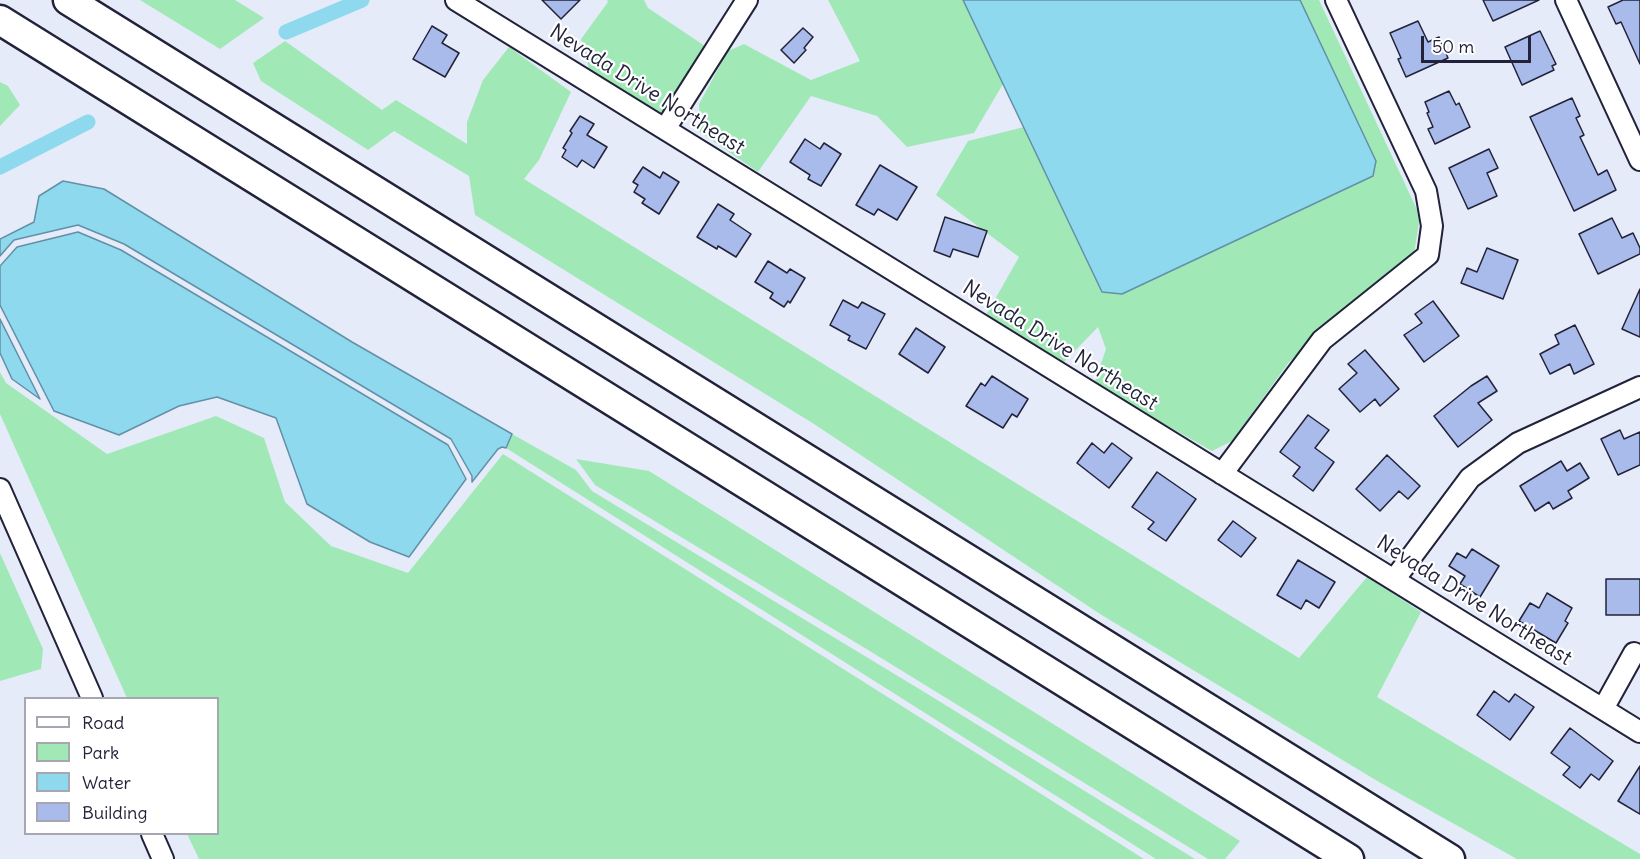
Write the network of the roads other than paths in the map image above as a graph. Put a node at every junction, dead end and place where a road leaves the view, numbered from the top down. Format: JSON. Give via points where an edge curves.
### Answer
{"nodes":[{"id":1,"x":68,"y":0,"type":"edge"},
{"id":2,"x":456,"y":0,"type":"edge"},
{"id":3,"x":747,"y":0,"type":"edge"},
{"id":4,"x":1336,"y":0,"type":"edge"},
{"id":5,"x":1566,"y":0,"type":"edge"},
{"id":6,"x":0,"y":20,"type":"edge"},
{"id":7,"x":665,"y":129,"type":"junction"},
{"id":8,"x":1640,"y":160,"type":"edge"},
{"id":9,"x":1640,"y":387,"type":"edge"},
{"id":10,"x":1222,"y":474,"type":"junction"},
{"id":11,"x":0,"y":489,"type":"edge"},
{"id":12,"x":1394,"y":580,"type":"junction"},
{"id":13,"x":1634,"y":653,"type":"dead end"},
{"id":14,"x":91,"y":697,"type":"edge"},
{"id":15,"x":1603,"y":709,"type":"junction"},
{"id":16,"x":1640,"y":732,"type":"edge"},
{"id":17,"x":152,"y":835,"type":"edge"},
{"id":18,"x":163,"y":859,"type":"edge"},
{"id":19,"x":1349,"y":859,"type":"edge"},
{"id":20,"x":1450,"y":859,"type":"edge"}],
"edges":[{"from":1,"to":20,"type":"highway"},
{"from":2,"to":7,"type":"street","name":"Nevada Drive Northeast"},
{"from":3,"to":7,"type":"street"},
{"from":4,"to":10,"type":"street","via":[[1426,191],[1432,226],[1428,255],[1322,340]]},
{"from":5,"to":8,"type":"street"},
{"from":6,"to":19,"type":"highway"},
{"from":7,"to":10,"type":"street","name":"Nevada Drive Northeast"},
{"from":9,"to":12,"type":"street","via":[[1518,443],[1470,478]]},
{"from":10,"to":12,"type":"street","name":"Nevada Drive Northeast"},
{"from":11,"to":14,"type":"street"},
{"from":12,"to":15,"type":"street","name":"Nevada Drive Northeast"},
{"from":13,"to":15,"type":"street"},
{"from":15,"to":16,"type":"street","name":"Nevada Drive Northeast"},
{"from":17,"to":18,"type":"street"}]}
